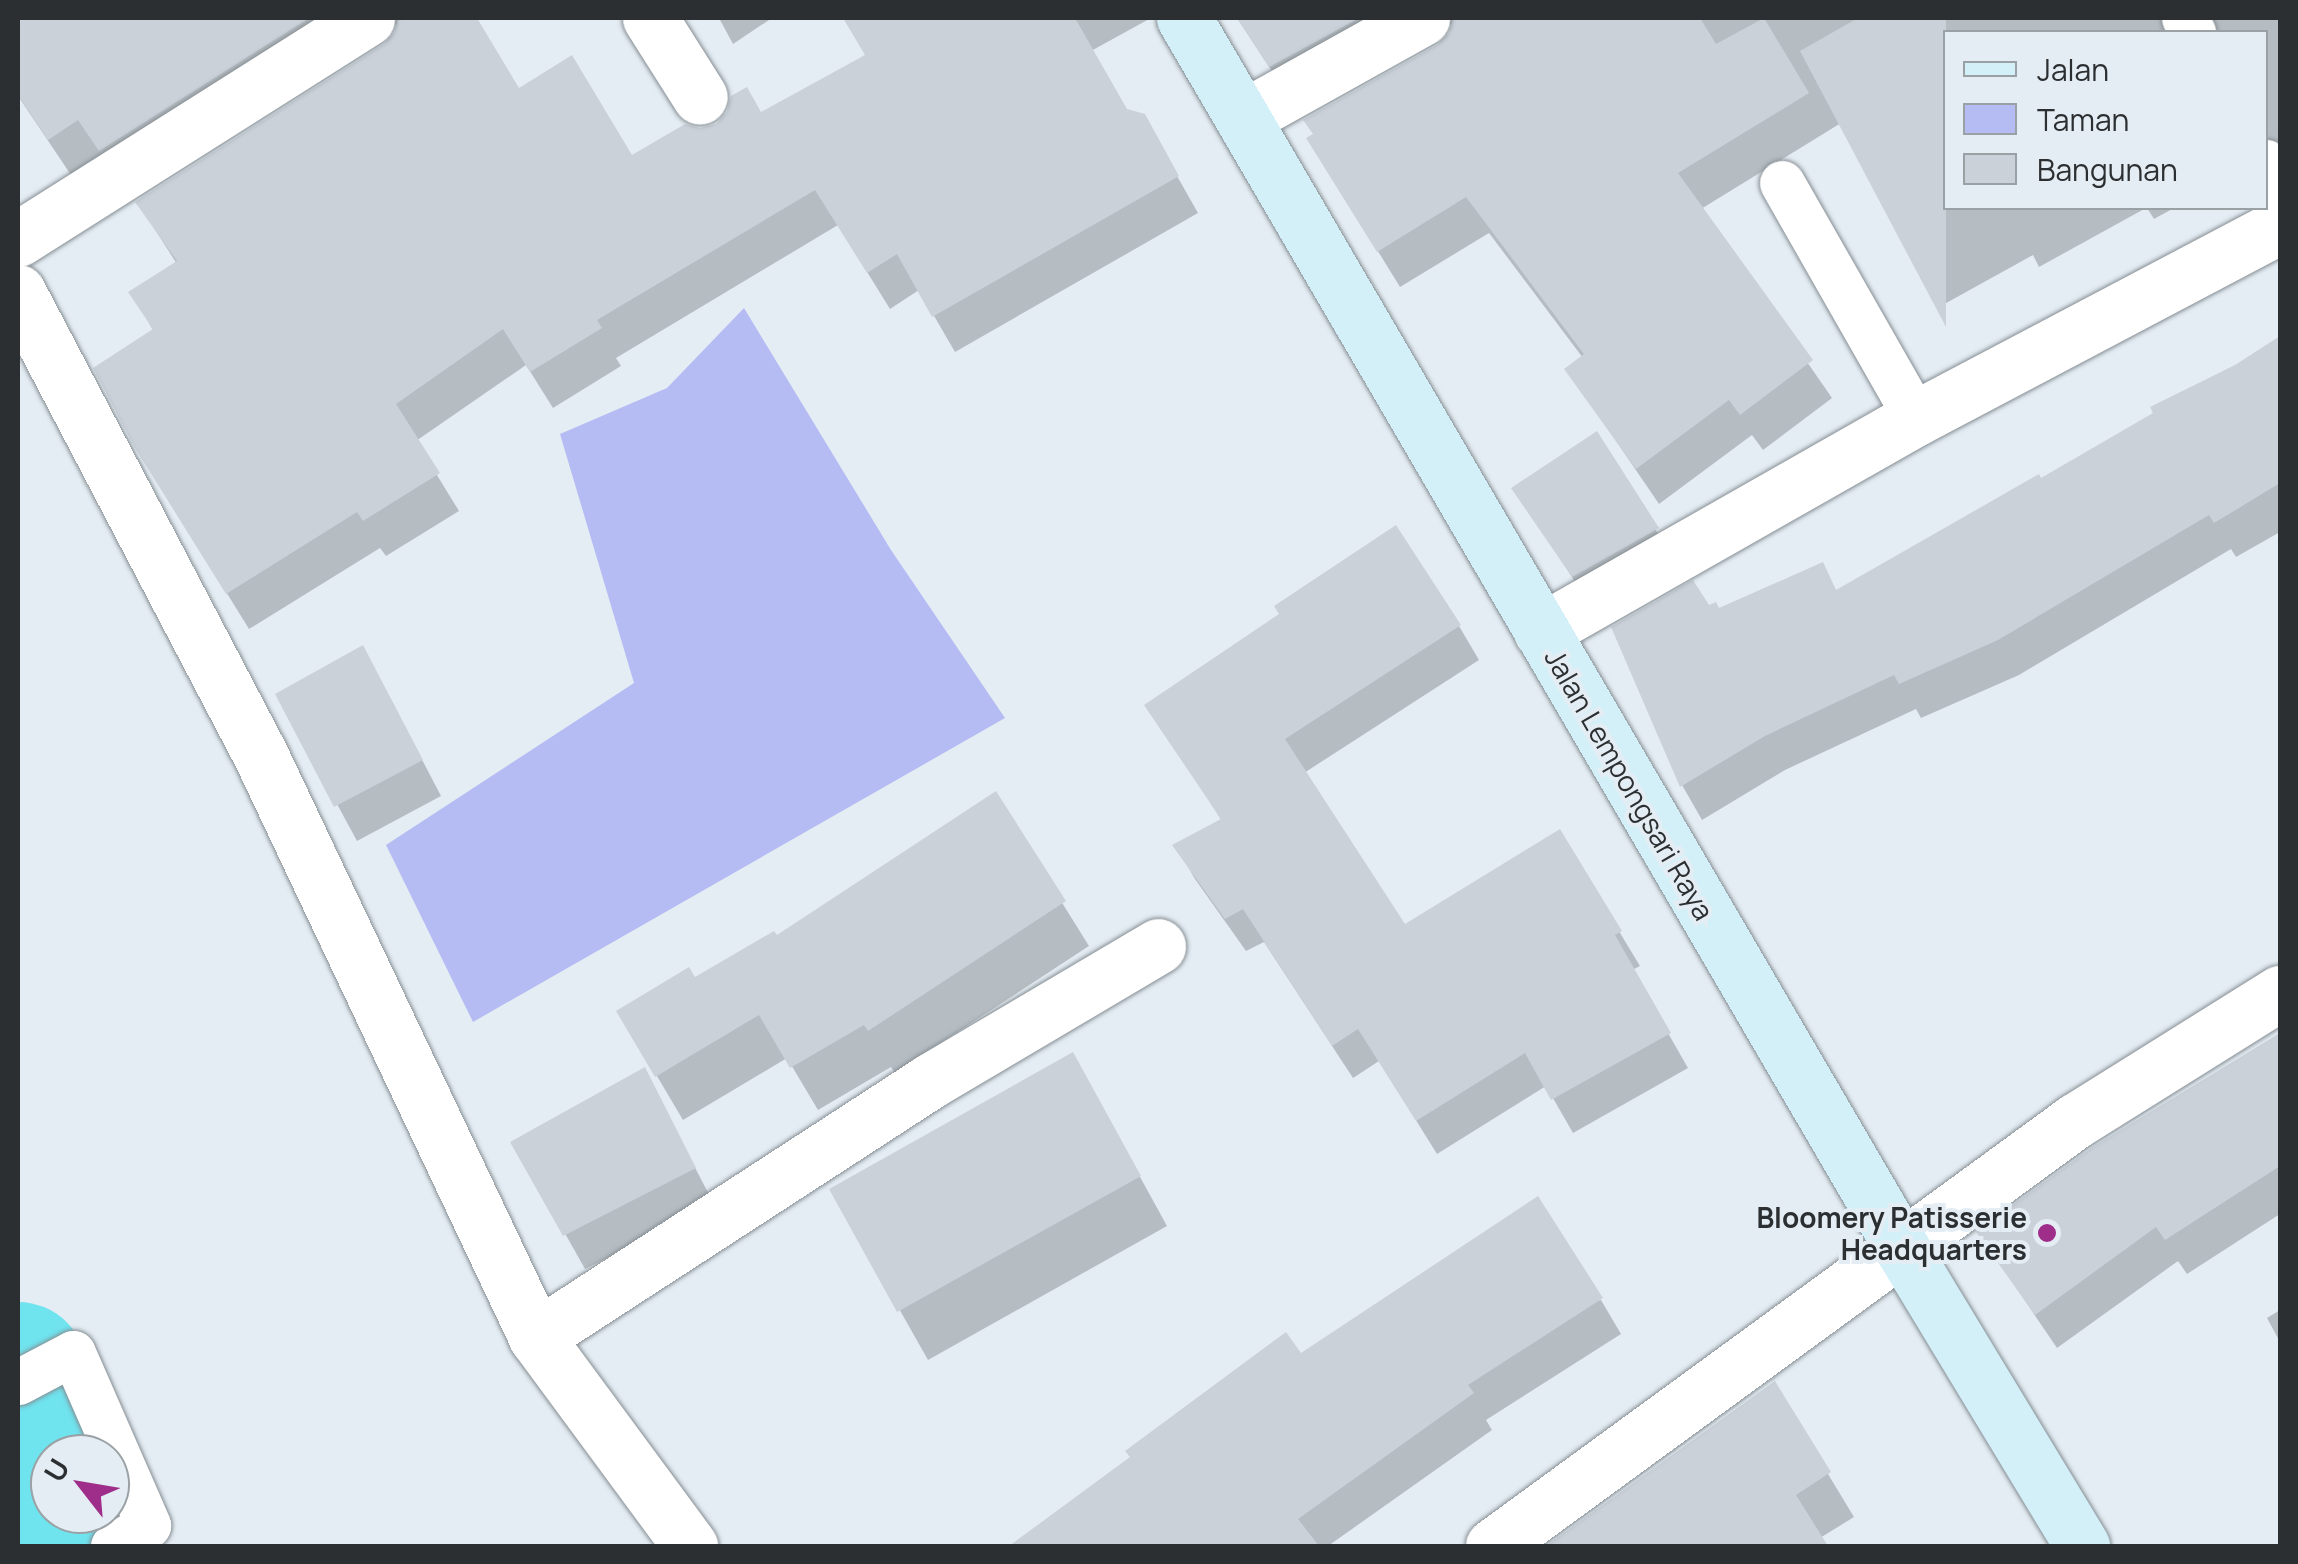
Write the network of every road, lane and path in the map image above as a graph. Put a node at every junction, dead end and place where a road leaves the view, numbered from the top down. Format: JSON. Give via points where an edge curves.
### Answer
{"nodes":[{"id":1,"x":367,"y":18,"type":"edge"},
{"id":2,"x":650,"y":18,"type":"edge"},
{"id":3,"x":1184,"y":18,"type":"edge"},
{"id":4,"x":1422,"y":18,"type":"edge"},
{"id":5,"x":700,"y":97,"type":"dead end"},
{"id":6,"x":1244,"y":118,"type":"junction"},
{"id":7,"x":2268,"y":166,"type":"edge"},
{"id":8,"x":1782,"y":184,"type":"dead end"},
{"id":9,"x":2280,"y":189,"type":"edge"},
{"id":10,"x":2280,"y":226,"type":"edge"},
{"id":11,"x":18,"y":240,"type":"edge"},
{"id":12,"x":18,"y":292,"type":"edge"},
{"id":13,"x":1916,"y":418,"type":"junction"},
{"id":14,"x":1541,"y":632,"type":"junction"},
{"id":15,"x":1158,"y":946,"type":"dead end"},
{"id":16,"x":2280,"y":994,"type":"edge"},
{"id":17,"x":1903,"y":1250,"type":"junction"},
{"id":18,"x":536,"y":1336,"type":"junction"},
{"id":19,"x":18,"y":1382,"type":"edge"},
{"id":20,"x":112,"y":1546,"type":"edge"},
{"id":21,"x":690,"y":1546,"type":"edge"},
{"id":22,"x":1494,"y":1546,"type":"edge"},
{"id":23,"x":2082,"y":1546,"type":"edge"}],
"edges":[{"from":1,"to":11,"type":"street"},
{"from":2,"to":5,"type":"street"},
{"from":3,"to":6,"type":"main road","name":"Jalan Lempongsari Raya"},
{"from":4,"to":6,"type":"street"},
{"from":6,"to":14,"type":"main road","name":"Jalan Lempongsari Raya"},
{"from":7,"to":9,"type":"lane"},
{"from":8,"to":13,"type":"lane"},
{"from":10,"to":13,"type":"street"},
{"from":12,"to":18,"type":"street","via":[[261,756]]},
{"from":13,"to":14,"type":"street"},
{"from":14,"to":17,"type":"main road","name":"Jalan Lempongsari Raya"},
{"from":15,"to":18,"type":"street","via":[[930,1082]]},
{"from":16,"to":17,"type":"street","via":[[2075,1121]]},
{"from":17,"to":22,"type":"street"},
{"from":17,"to":23,"type":"main road","name":"Jalan Lempongsari Raya"},
{"from":18,"to":21,"type":"street"},
{"from":19,"to":20,"type":"lane","via":[[73,1352],[148,1525]]}]}
